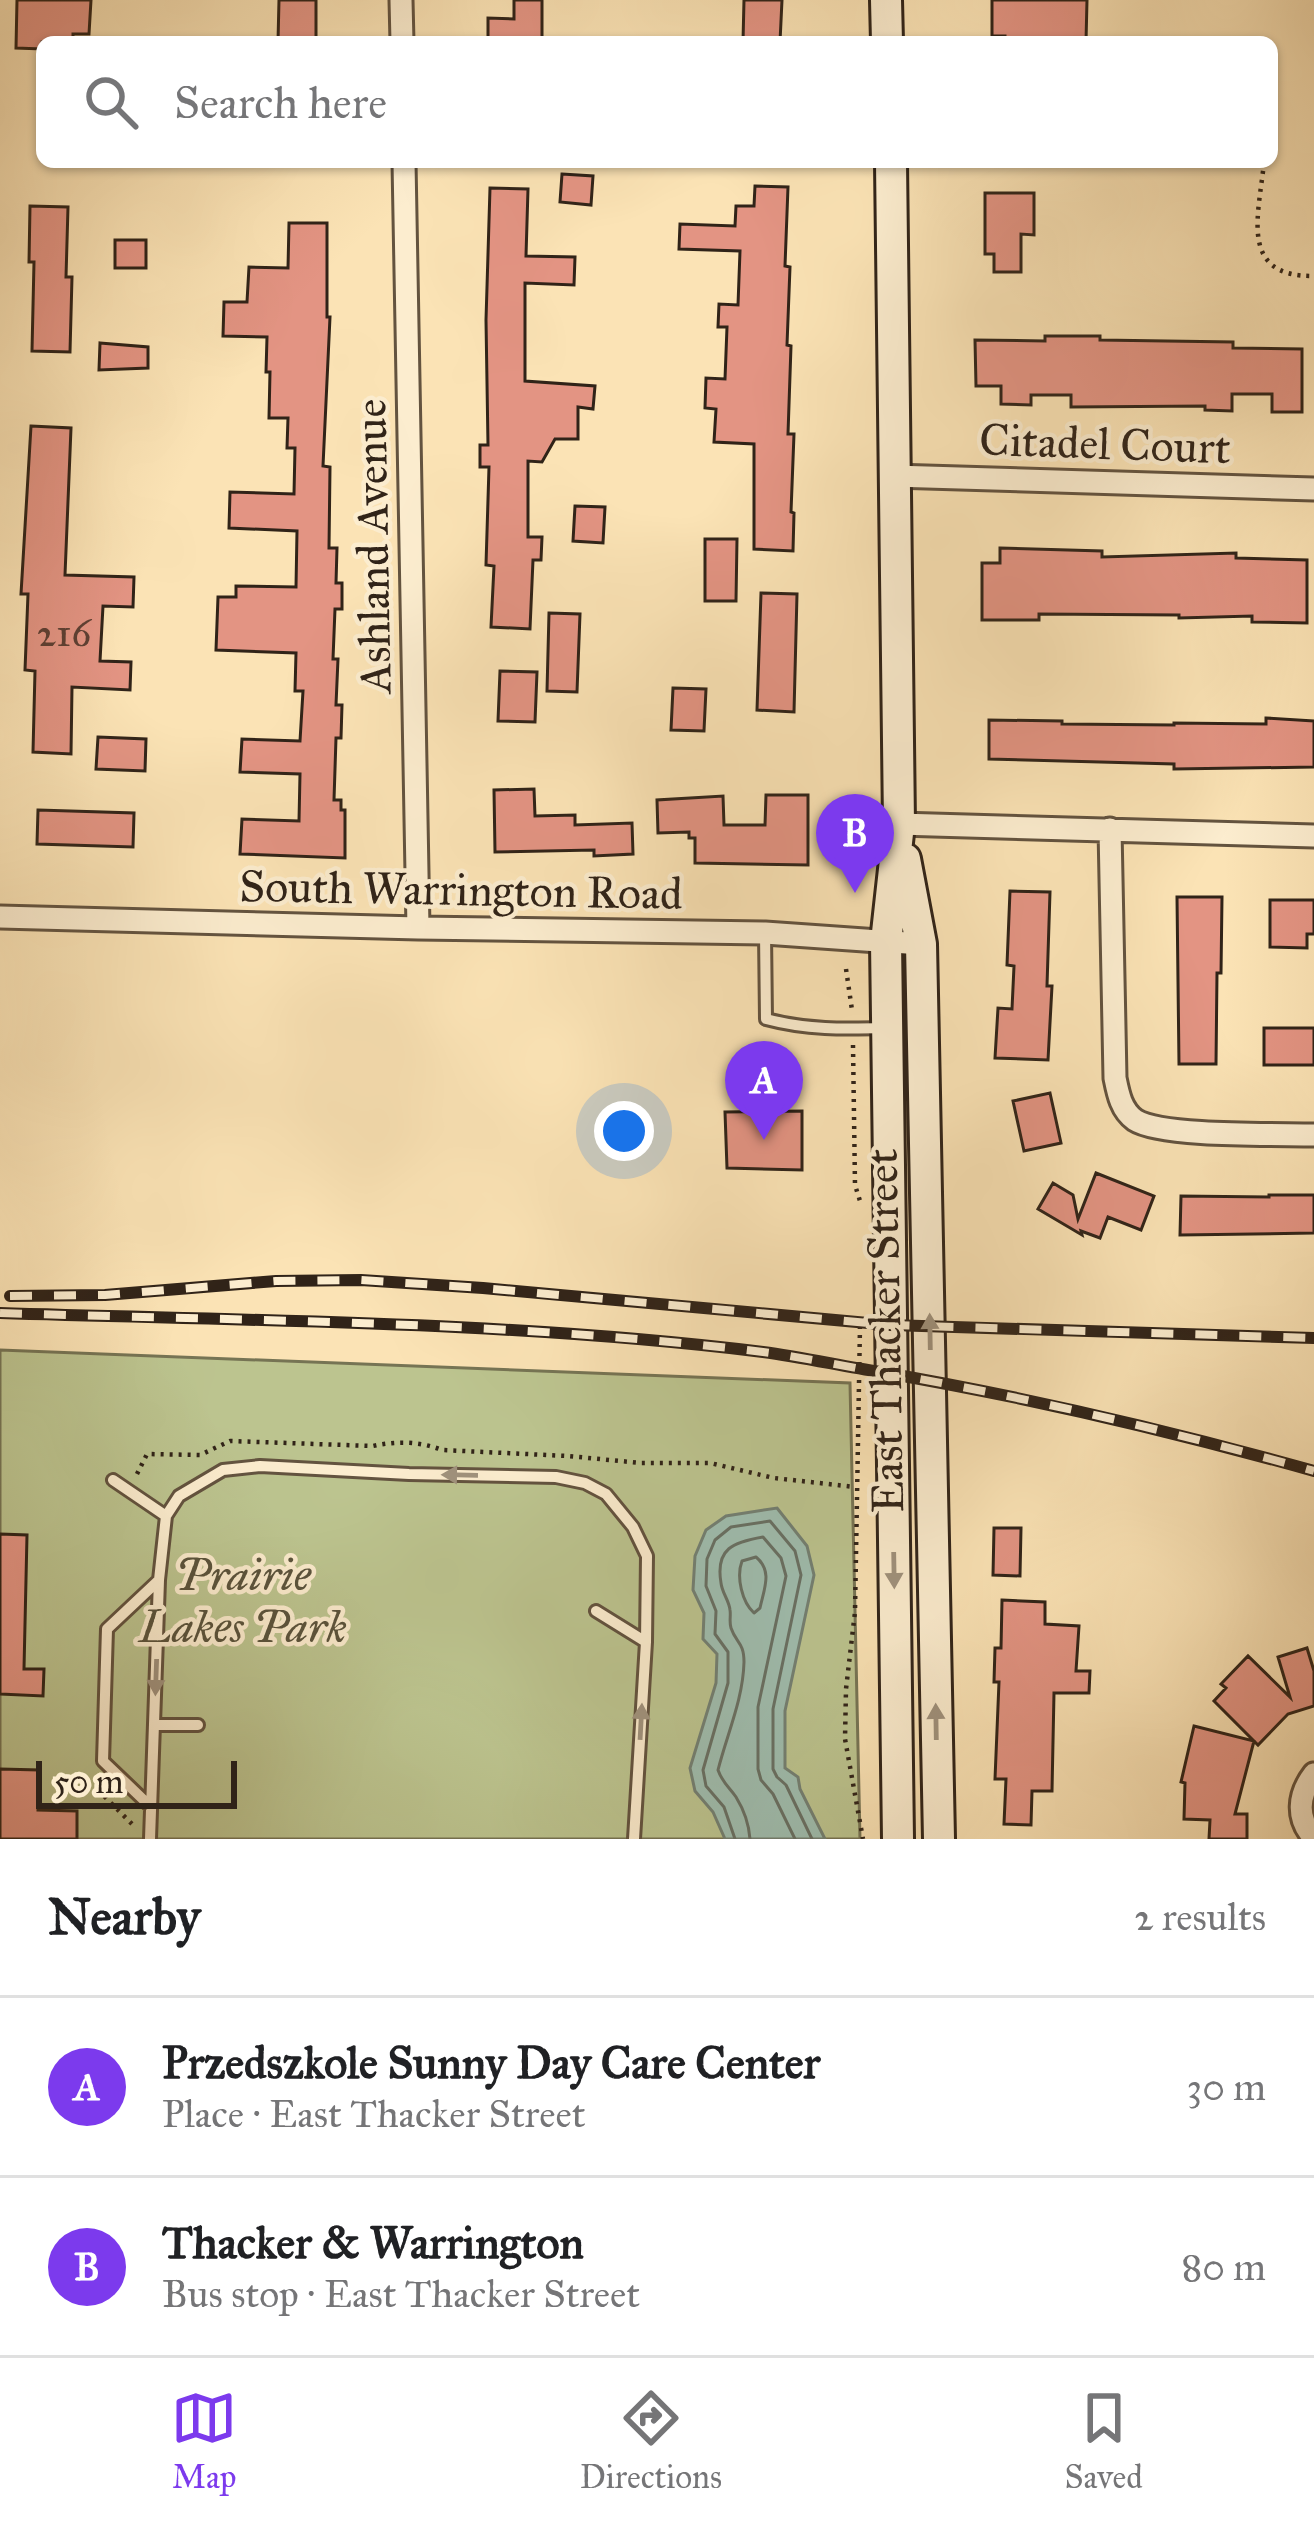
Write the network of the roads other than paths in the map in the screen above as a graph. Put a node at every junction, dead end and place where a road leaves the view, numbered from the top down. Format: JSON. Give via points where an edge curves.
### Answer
{"nodes":[{"id":1,"x":401,"y":0,"type":"edge"},
{"id":2,"x":886,"y":0,"type":"edge"},
{"id":3,"x":402,"y":36,"type":"edge"},
{"id":4,"x":887,"y":36,"type":"edge"},
{"id":5,"x":404,"y":168,"type":"edge"},
{"id":6,"x":891,"y":168,"type":"edge"},
{"id":7,"x":893,"y":476,"type":"junction"},
{"id":8,"x":1314,"y":489,"type":"edge"},
{"id":9,"x":899,"y":824,"type":"junction"},
{"id":10,"x":1110,"y":829,"type":"junction"},
{"id":11,"x":1314,"y":836,"type":"edge"},
{"id":12,"x":0,"y":917,"type":"edge"},
{"id":13,"x":418,"y":928,"type":"junction"},
{"id":14,"x":765,"y":933,"type":"junction"},
{"id":15,"x":886,"y":942,"type":"junction"},
{"id":16,"x":921,"y":944,"type":"junction"},
{"id":17,"x":886,"y":1028,"type":"junction"},
{"id":18,"x":1314,"y":1135,"type":"edge"},
{"id":19,"x":112,"y":1480,"type":"dead end"},
{"id":20,"x":166,"y":1516,"type":"junction"},
{"id":21,"x":159,"y":1580,"type":"junction"},
{"id":22,"x":596,"y":1611,"type":"dead end"},
{"id":23,"x":646,"y":1642,"type":"junction"},
{"id":24,"x":154,"y":1725,"type":"junction"},
{"id":25,"x":198,"y":1725,"type":"dead end"},
{"id":26,"x":1314,"y":1774,"type":"edge"},
{"id":27,"x":152,"y":1807,"type":"junction"},
{"id":28,"x":1314,"y":1838,"type":"edge"},
{"id":29,"x":150,"y":1839,"type":"edge"},
{"id":30,"x":634,"y":1839,"type":"edge"},
{"id":31,"x":898,"y":1839,"type":"edge"},
{"id":32,"x":939,"y":1839,"type":"edge"}],
"edges":[{"from":1,"to":3,"type":"street"},
{"from":2,"to":4,"type":"main road"},
{"from":5,"to":13,"type":"street","name":"Ashland Avenue"},
{"from":6,"to":7,"type":"main road","name":"East Thacker Street"},
{"from":7,"to":8,"type":"street","name":"Citadel Court"},
{"from":7,"to":9,"type":"main road","name":"East Thacker Street"},
{"from":9,"to":10,"type":"street"},
{"from":9,"to":15,"type":"main road","name":"East Thacker Street"},
{"from":9,"to":16,"type":"main road","name":"East Thacker Street"},
{"from":10,"to":11,"type":"street"},
{"from":10,"to":18,"type":"street","via":[[1115,1078],[1125,1109],[1148,1125],[1183,1131]]},
{"from":12,"to":13,"type":"street","name":"South Warrington Road"},
{"from":13,"to":14,"type":"street","name":"South Warrington Road"},
{"from":14,"to":15,"type":"street","name":"South Warrington Road"},
{"from":14,"to":17,"type":"lane","via":[[766,1019],[797,1028]]},
{"from":15,"to":16,"type":"street","name":"South Warrington Road"},
{"from":15,"to":17,"type":"main road","name":"East Thacker Street"},
{"from":32,"to":16,"type":"main road","name":"East Thacker Street","one_way":true},
{"from":17,"to":31,"type":"main road","name":"East Thacker Street","one_way":true},
{"from":19,"to":20,"type":"lane"},
{"from":20,"to":21,"type":"lane"},
{"from":23,"to":20,"type":"lane","one_way":true,"via":[[646,1556],[620,1510],[584,1483],[260,1466],[223,1470],[179,1496]]},
{"from":21,"to":24,"type":"lane","one_way":true},
{"from":21,"to":27,"type":"lane","via":[[107,1629],[104,1717],[103,1761]]},
{"from":22,"to":23,"type":"lane"},
{"from":30,"to":23,"type":"lane","one_way":true},
{"from":24,"to":25,"type":"lane"},
{"from":24,"to":27,"type":"lane"},
{"from":26,"to":28,"type":"street","via":[[1300,1804]]},
{"from":27,"to":29,"type":"lane"}]}
